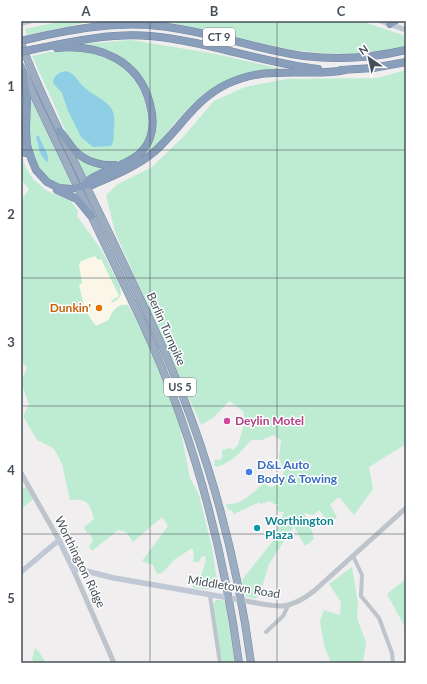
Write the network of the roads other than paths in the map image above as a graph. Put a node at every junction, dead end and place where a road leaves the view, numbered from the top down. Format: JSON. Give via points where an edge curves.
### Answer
{"nodes":[{"id":1,"x":381,"y":21,"type":"edge"},
{"id":2,"x":393,"y":23,"type":"edge"},
{"id":3,"x":406,"y":30,"type":"edge"},
{"id":4,"x":21,"y":42,"type":"edge"},
{"id":5,"x":38,"y":48,"type":"junction"},
{"id":6,"x":406,"y":50,"type":"edge"},
{"id":7,"x":21,"y":52,"type":"edge"},
{"id":8,"x":406,"y":62,"type":"edge"},
{"id":9,"x":22,"y":70,"type":"edge"},
{"id":10,"x":345,"y":70,"type":"junction"},
{"id":11,"x":60,"y":131,"type":"junction"},
{"id":12,"x":21,"y":142,"type":"edge"},
{"id":13,"x":121,"y":165,"type":"junction"},
{"id":14,"x":34,"y":166,"type":"junction"},
{"id":15,"x":53,"y":185,"type":"junction"},
{"id":16,"x":85,"y":185,"type":"junction"},
{"id":17,"x":78,"y":188,"type":"junction"},
{"id":18,"x":91,"y":216,"type":"junction"},
{"id":19,"x":21,"y":473,"type":"edge"},
{"id":20,"x":406,"y":508,"type":"edge"},
{"id":21,"x":59,"y":540,"type":"junction"},
{"id":22,"x":353,"y":556,"type":"junction"},
{"id":23,"x":73,"y":569,"type":"junction"},
{"id":24,"x":21,"y":572,"type":"edge"},
{"id":25,"x":210,"y":596,"type":"junction"},
{"id":26,"x":229,"y":598,"type":"junction"},
{"id":27,"x":242,"y":600,"type":"junction"},
{"id":28,"x":288,"y":606,"type":"junction"},
{"id":29,"x":266,"y":632,"type":"dead end"},
{"id":30,"x":114,"y":663,"type":"edge"},
{"id":31,"x":220,"y":663,"type":"edge"},
{"id":32,"x":239,"y":663,"type":"edge"},
{"id":33,"x":251,"y":663,"type":"edge"},
{"id":34,"x":393,"y":663,"type":"edge"}],
"edges":[{"from":1,"to":2,"type":"main road"},
{"from":2,"to":3,"type":"main road"},
{"from":4,"to":6,"type":"highway","number":"CT 9","via":[[92,26],[142,24],[180,29],[312,57],[356,58]]},
{"from":4,"to":11,"type":"highway","name":"Berlin Turnpike","number":"US 5"},
{"from":5,"to":7,"type":"highway","number":"CT 9","bridge":true},
{"from":5,"to":10,"type":"highway","number":"CT 9","via":[[95,37],[148,36],[184,41],[292,65]]},
{"from":5,"to":13,"type":"highway","via":[[81,48],[104,52],[124,64],[140,82],[150,102],[152,131],[142,152]]},
{"from":8,"to":10,"type":"highway","number":"CT 9"},
{"from":9,"to":14,"type":"highway","via":[[27,98],[27,142]]},
{"from":9,"to":17,"type":"highway","name":"Berlin Turnpike","number":"US 5"},
{"from":10,"to":16,"type":"highway","via":[[267,73],[232,82],[198,104],[147,157],[95,184]]},
{"from":11,"to":13,"type":"highway","via":[[74,150],[84,158],[101,165]]},
{"from":11,"to":16,"type":"highway","name":"Berlin Turnpike","number":"US 5"},
{"from":12,"to":14,"type":"highway","via":[[27,158]]},
{"from":13,"to":16,"type":"highway","via":[[90,179]]},
{"from":14,"to":15,"type":"highway","via":[[42,178]]},
{"from":15,"to":17,"type":"highway","via":[[65,189]]},
{"from":15,"to":18,"type":"highway","via":[[58,191],[77,199]]},
{"from":16,"to":17,"type":"highway"},
{"from":16,"to":27,"type":"highway","name":"Berlin Turnpike","number":"US 5","via":[[150,319],[187,406],[221,509]]},
{"from":17,"to":18,"type":"highway","name":"Berlin Turnpike","number":"US 5"},
{"from":18,"to":26,"type":"highway","name":"Berlin Turnpike","number":"US 5","via":[[150,340],[178,409],[201,480]]},
{"from":19,"to":21,"type":"street","name":"Worthington Ridge"},
{"from":20,"to":22,"type":"street","name":"Middletown Road"},
{"from":21,"to":23,"type":"main road","name":"Worthington Ridge"},
{"from":21,"to":24,"type":"main road"},
{"from":22,"to":28,"type":"street","name":"Middletown Road","via":[[308,596]]},
{"from":22,"to":34,"type":"street","via":[[362,575],[361,596],[379,618],[392,653]]},
{"from":23,"to":25,"type":"main road","name":"Middletown Road"},
{"from":23,"to":30,"type":"street","name":"Worthington Ridge"},
{"from":25,"to":26,"type":"main road","name":"Middletown Road"},
{"from":25,"to":31,"type":"street"},
{"from":26,"to":27,"type":"main road","name":"Middletown Road"},
{"from":26,"to":32,"type":"highway","name":"Berlin Turnpike","number":"US 5"},
{"from":27,"to":28,"type":"street","name":"Middletown Road"},
{"from":27,"to":33,"type":"highway","name":"Berlin Turnpike","number":"US 5"},
{"from":28,"to":29,"type":"street","via":[[283,616]]}]}
